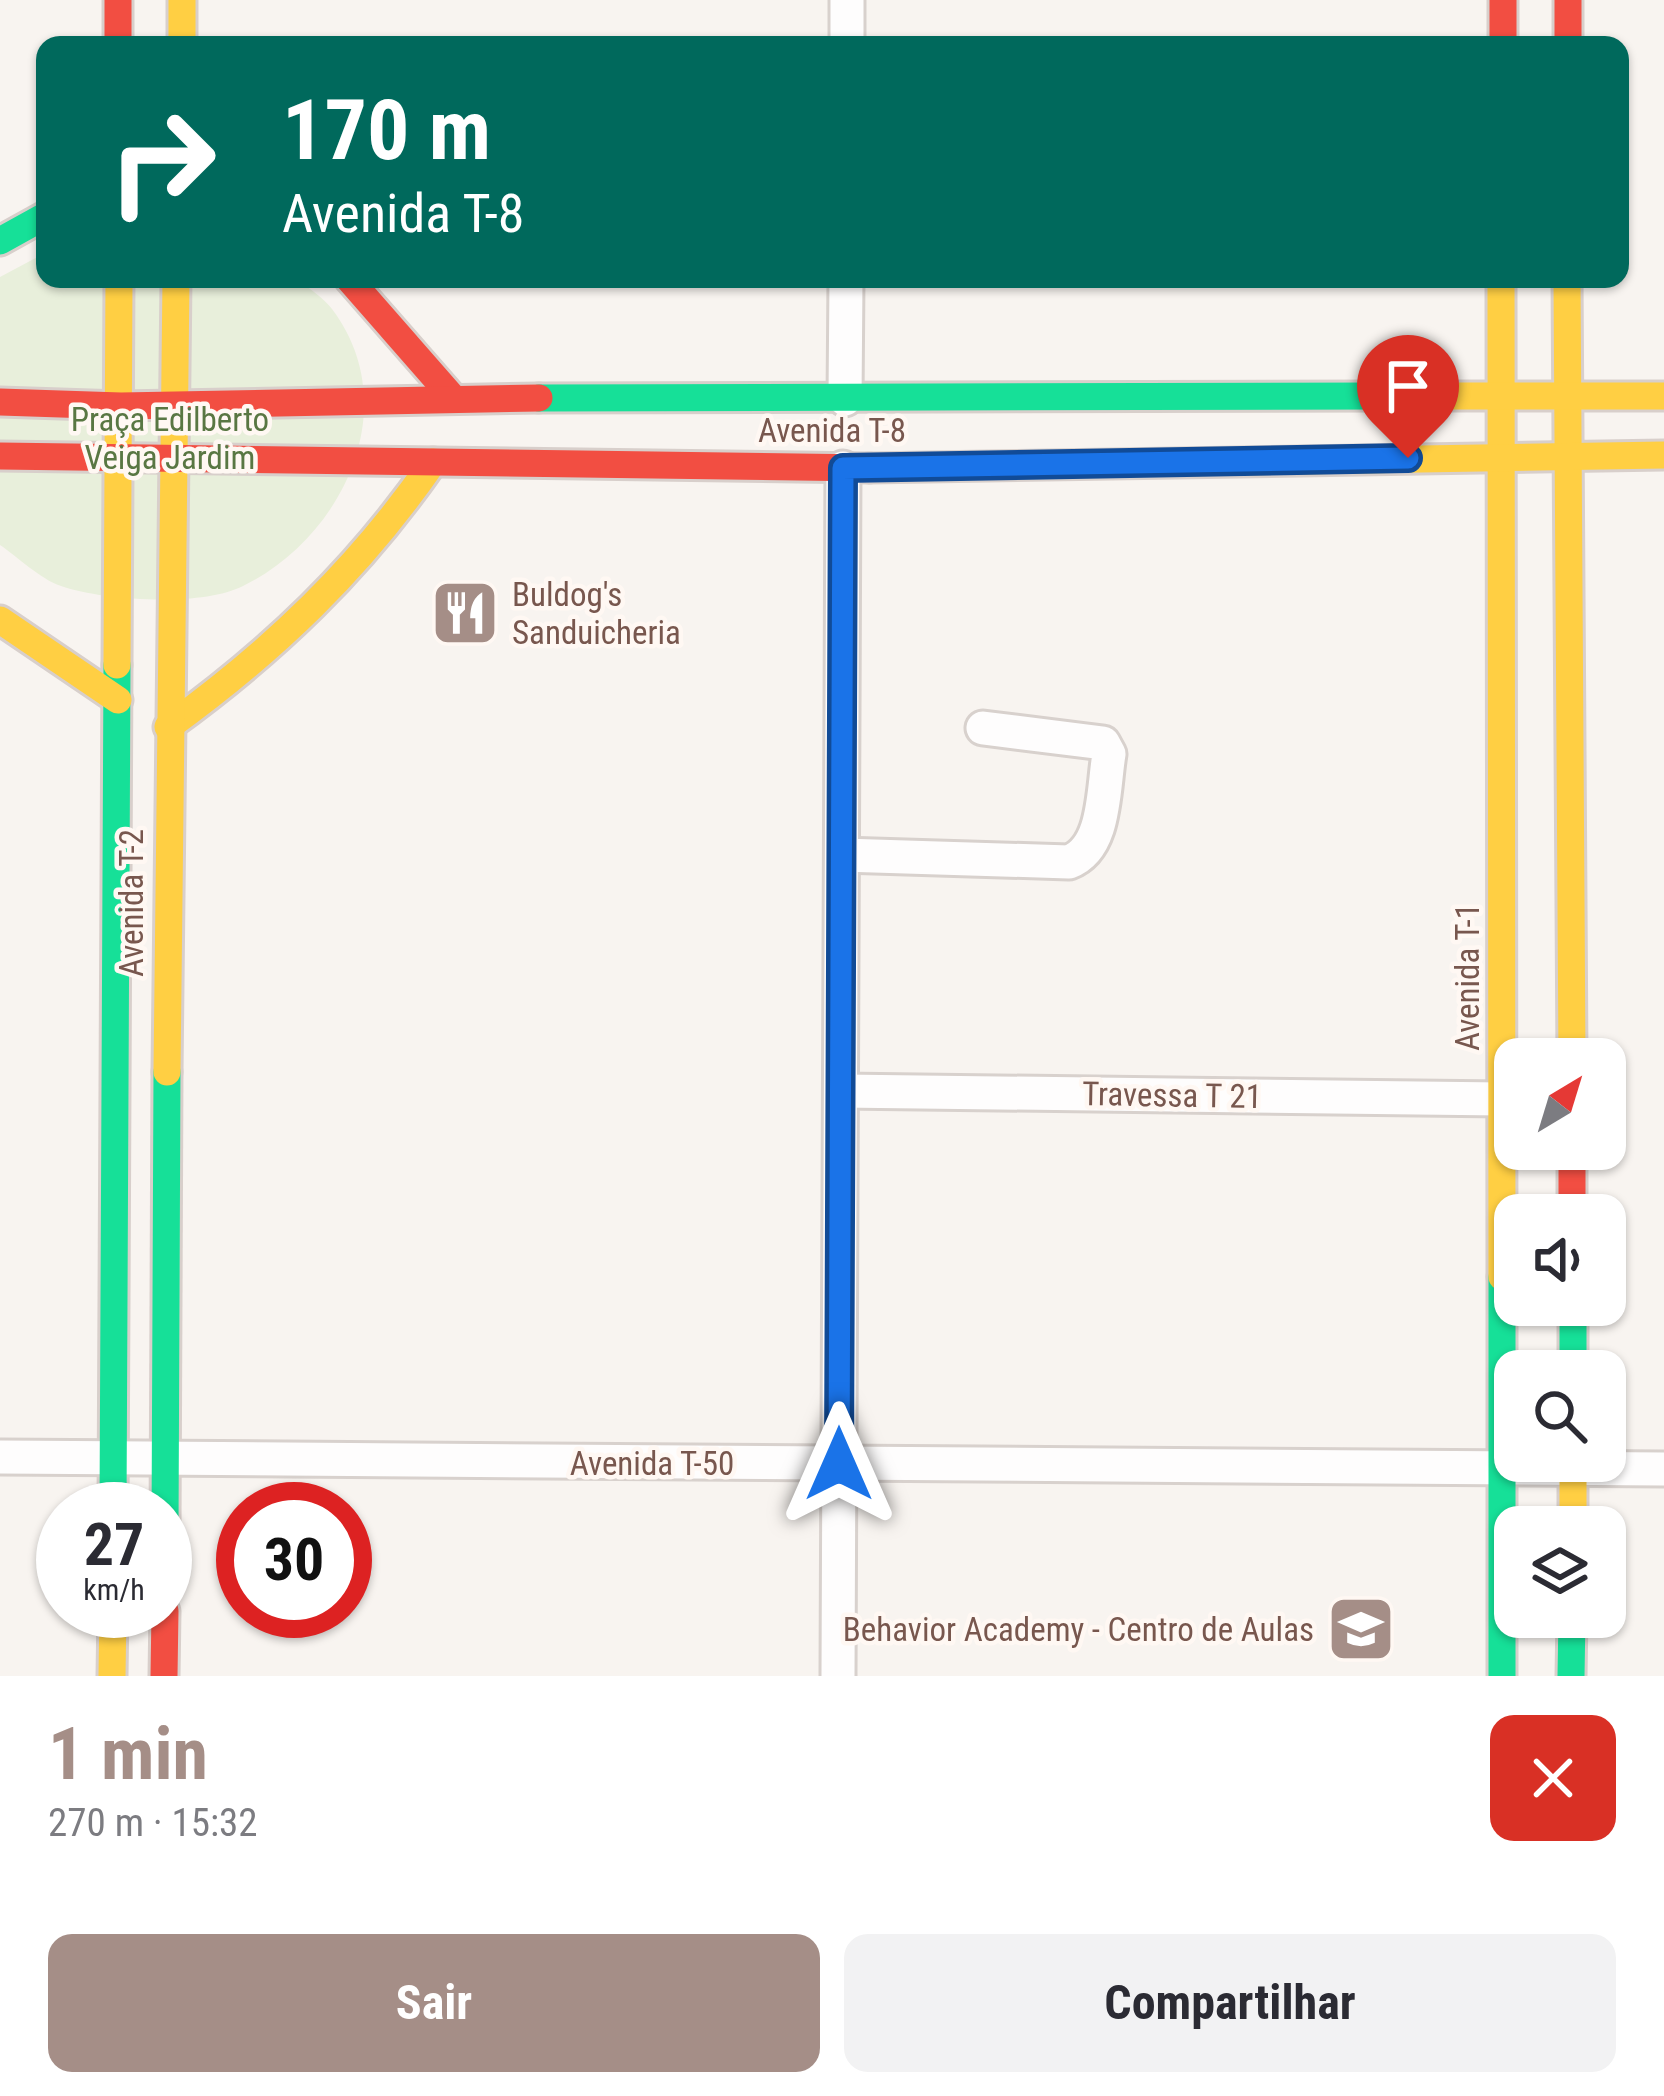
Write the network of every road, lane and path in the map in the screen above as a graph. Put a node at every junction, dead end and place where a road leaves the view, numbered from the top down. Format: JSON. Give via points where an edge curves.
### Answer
{"nodes":[{"id":1,"x":118,"y":0,"type":"edge"},
{"id":2,"x":182,"y":0,"type":"edge"},
{"id":3,"x":847,"y":0,"type":"edge"},
{"id":4,"x":1504,"y":0,"type":"edge"},
{"id":5,"x":1568,"y":0,"type":"edge"},
{"id":6,"x":118,"y":36,"type":"edge"},
{"id":7,"x":182,"y":36,"type":"edge"},
{"id":8,"x":847,"y":36,"type":"edge"},
{"id":9,"x":1503,"y":36,"type":"edge"},
{"id":10,"x":1568,"y":36,"type":"edge"},
{"id":11,"x":36,"y":221,"type":"edge"},
{"id":12,"x":0,"y":241,"type":"edge"},
{"id":13,"x":119,"y":288,"type":"edge"},
{"id":14,"x":176,"y":288,"type":"edge"},
{"id":15,"x":357,"y":288,"type":"edge"},
{"id":16,"x":846,"y":288,"type":"edge"},
{"id":17,"x":1501,"y":288,"type":"edge"},
{"id":18,"x":1567,"y":288,"type":"edge"},
{"id":19,"x":1567,"y":395,"type":"junction"},
{"id":20,"x":1664,"y":396,"type":"edge"},
{"id":21,"x":453,"y":398,"type":"junction"},
{"id":22,"x":1500,"y":398,"type":"junction"},
{"id":23,"x":845,"y":399,"type":"junction"},
{"id":24,"x":0,"y":402,"type":"edge"},
{"id":25,"x":171,"y":404,"type":"junction"},
{"id":26,"x":122,"y":406,"type":"junction"},
{"id":27,"x":1569,"y":454,"type":"junction"},
{"id":28,"x":1664,"y":455,"type":"edge"},
{"id":29,"x":0,"y":456,"type":"edge"},
{"id":30,"x":171,"y":456,"type":"junction"},
{"id":31,"x":1502,"y":457,"type":"junction"},
{"id":32,"x":120,"y":458,"type":"junction"},
{"id":33,"x":433,"y":462,"type":"junction"},
{"id":34,"x":843,"y":468,"type":"junction"},
{"id":35,"x":0,"y":620,"type":"edge"},
{"id":36,"x":118,"y":700,"type":"junction"},
{"id":37,"x":168,"y":728,"type":"junction"},
{"id":38,"x":982,"y":728,"type":"dead end"},
{"id":39,"x":842,"y":855,"type":"junction"},
{"id":40,"x":1503,"y":1038,"type":"edge"},
{"id":41,"x":1572,"y":1038,"type":"edge"},
{"id":42,"x":842,"y":1091,"type":"junction"},
{"id":43,"x":1494,"y":1099,"type":"edge"},
{"id":44,"x":1503,"y":1170,"type":"edge"},
{"id":45,"x":1503,"y":1350,"type":"edge"},
{"id":46,"x":0,"y":1457,"type":"edge"},
{"id":47,"x":113,"y":1459,"type":"junction"},
{"id":48,"x":165,"y":1460,"type":"junction"},
{"id":49,"x":839,"y":1464,"type":"junction"},
{"id":50,"x":1626,"y":1467,"type":"edge"},
{"id":51,"x":1494,"y":1468,"type":"edge"},
{"id":52,"x":1664,"y":1469,"type":"edge"},
{"id":53,"x":113,"y":1482,"type":"edge"},
{"id":54,"x":165,"y":1482,"type":"edge"},
{"id":55,"x":1503,"y":1482,"type":"edge"},
{"id":56,"x":112,"y":1638,"type":"edge"},
{"id":57,"x":165,"y":1638,"type":"edge"},
{"id":58,"x":1572,"y":1638,"type":"edge"},
{"id":59,"x":112,"y":1676,"type":"edge"},
{"id":60,"x":164,"y":1676,"type":"edge"},
{"id":61,"x":838,"y":1676,"type":"edge"},
{"id":62,"x":1502,"y":1676,"type":"edge"},
{"id":63,"x":1571,"y":1676,"type":"edge"}],
"edges":[{"from":1,"to":6,"type":"main road"},
{"from":2,"to":7,"type":"main road"},
{"from":3,"to":8,"type":"street"},
{"from":4,"to":9,"type":"main road"},
{"from":5,"to":10,"type":"main road"},
{"from":11,"to":12,"type":"main road"},
{"from":13,"to":26,"type":"main road","name":"Avenida T-2"},
{"from":14,"to":25,"type":"main road","name":"Avenida T-2"},
{"from":15,"to":21,"type":"main road"},
{"from":16,"to":23,"type":"street"},
{"from":17,"to":22,"type":"main road","name":"Avenida T-1"},
{"from":18,"to":19,"type":"main road"},
{"from":19,"to":20,"type":"main road","name":"Avenida T-8"},
{"from":19,"to":22,"type":"main road","name":"Avenida T-8"},
{"from":19,"to":27,"type":"main road"},
{"from":21,"to":23,"type":"main road","name":"Avenida T-8"},
{"from":21,"to":25,"type":"main road","name":"Avenida T-8"},
{"from":22,"to":23,"type":"main road","name":"Avenida T-8"},
{"from":22,"to":31,"type":"main road","name":"Avenida T-1"},
{"from":24,"to":26,"type":"main road","name":"Avenida T-8"},
{"from":25,"to":26,"type":"main road","name":"Avenida T-8"},
{"from":25,"to":30,"type":"main road","name":"Avenida T-2"},
{"from":26,"to":32,"type":"main road","name":"Avenida T-2"},
{"from":27,"to":28,"type":"main road","name":"Avenida T-8"},
{"from":27,"to":31,"type":"main road","name":"Avenida T-8"},
{"from":27,"to":41,"type":"main road"},
{"from":29,"to":32,"type":"main road","name":"Avenida T-8"},
{"from":30,"to":32,"type":"main road","name":"Avenida T-8"},
{"from":30,"to":33,"type":"main road","name":"Avenida T-8"},
{"from":30,"to":37,"type":"main road","name":"Avenida T-2"},
{"from":31,"to":34,"type":"main road","name":"Avenida T-8"},
{"from":31,"to":40,"type":"main road","name":"Avenida T-1"},
{"from":32,"to":36,"type":"main road","name":"Avenida T-2"},
{"from":33,"to":34,"type":"main road","name":"Avenida T-8"},
{"from":33,"to":37,"type":"main road","via":[[387,532],[311,618]]},
{"from":34,"to":39,"type":"street"},
{"from":35,"to":36,"type":"main road"},
{"from":36,"to":47,"type":"main road","name":"Avenida T-2"},
{"from":37,"to":48,"type":"main road","name":"Avenida T-2"},
{"from":38,"to":39,"type":"street","via":[[1103,743],[1109,754],[1096,835],[1082,857]]},
{"from":39,"to":42,"type":"street"},
{"from":42,"to":43,"type":"street","name":"Travessa T 21"},
{"from":42,"to":49,"type":"street"},
{"from":44,"to":45,"type":"main road","name":"Avenida T-1"},
{"from":46,"to":47,"type":"street","name":"Avenida T-50"},
{"from":47,"to":48,"type":"street","name":"Avenida T-50"},
{"from":47,"to":53,"type":"main road","name":"Avenida T-2"},
{"from":48,"to":49,"type":"street","name":"Avenida T-50"},
{"from":48,"to":54,"type":"main road","name":"Avenida T-2"},
{"from":49,"to":51,"type":"street","name":"Avenida T-50"},
{"from":49,"to":61,"type":"street"},
{"from":50,"to":52,"type":"street","name":"Avenida T-50"},
{"from":55,"to":62,"type":"main road","name":"Avenida T-1"},
{"from":56,"to":59,"type":"main road"},
{"from":57,"to":60,"type":"main road"},
{"from":58,"to":63,"type":"main road"}]}
